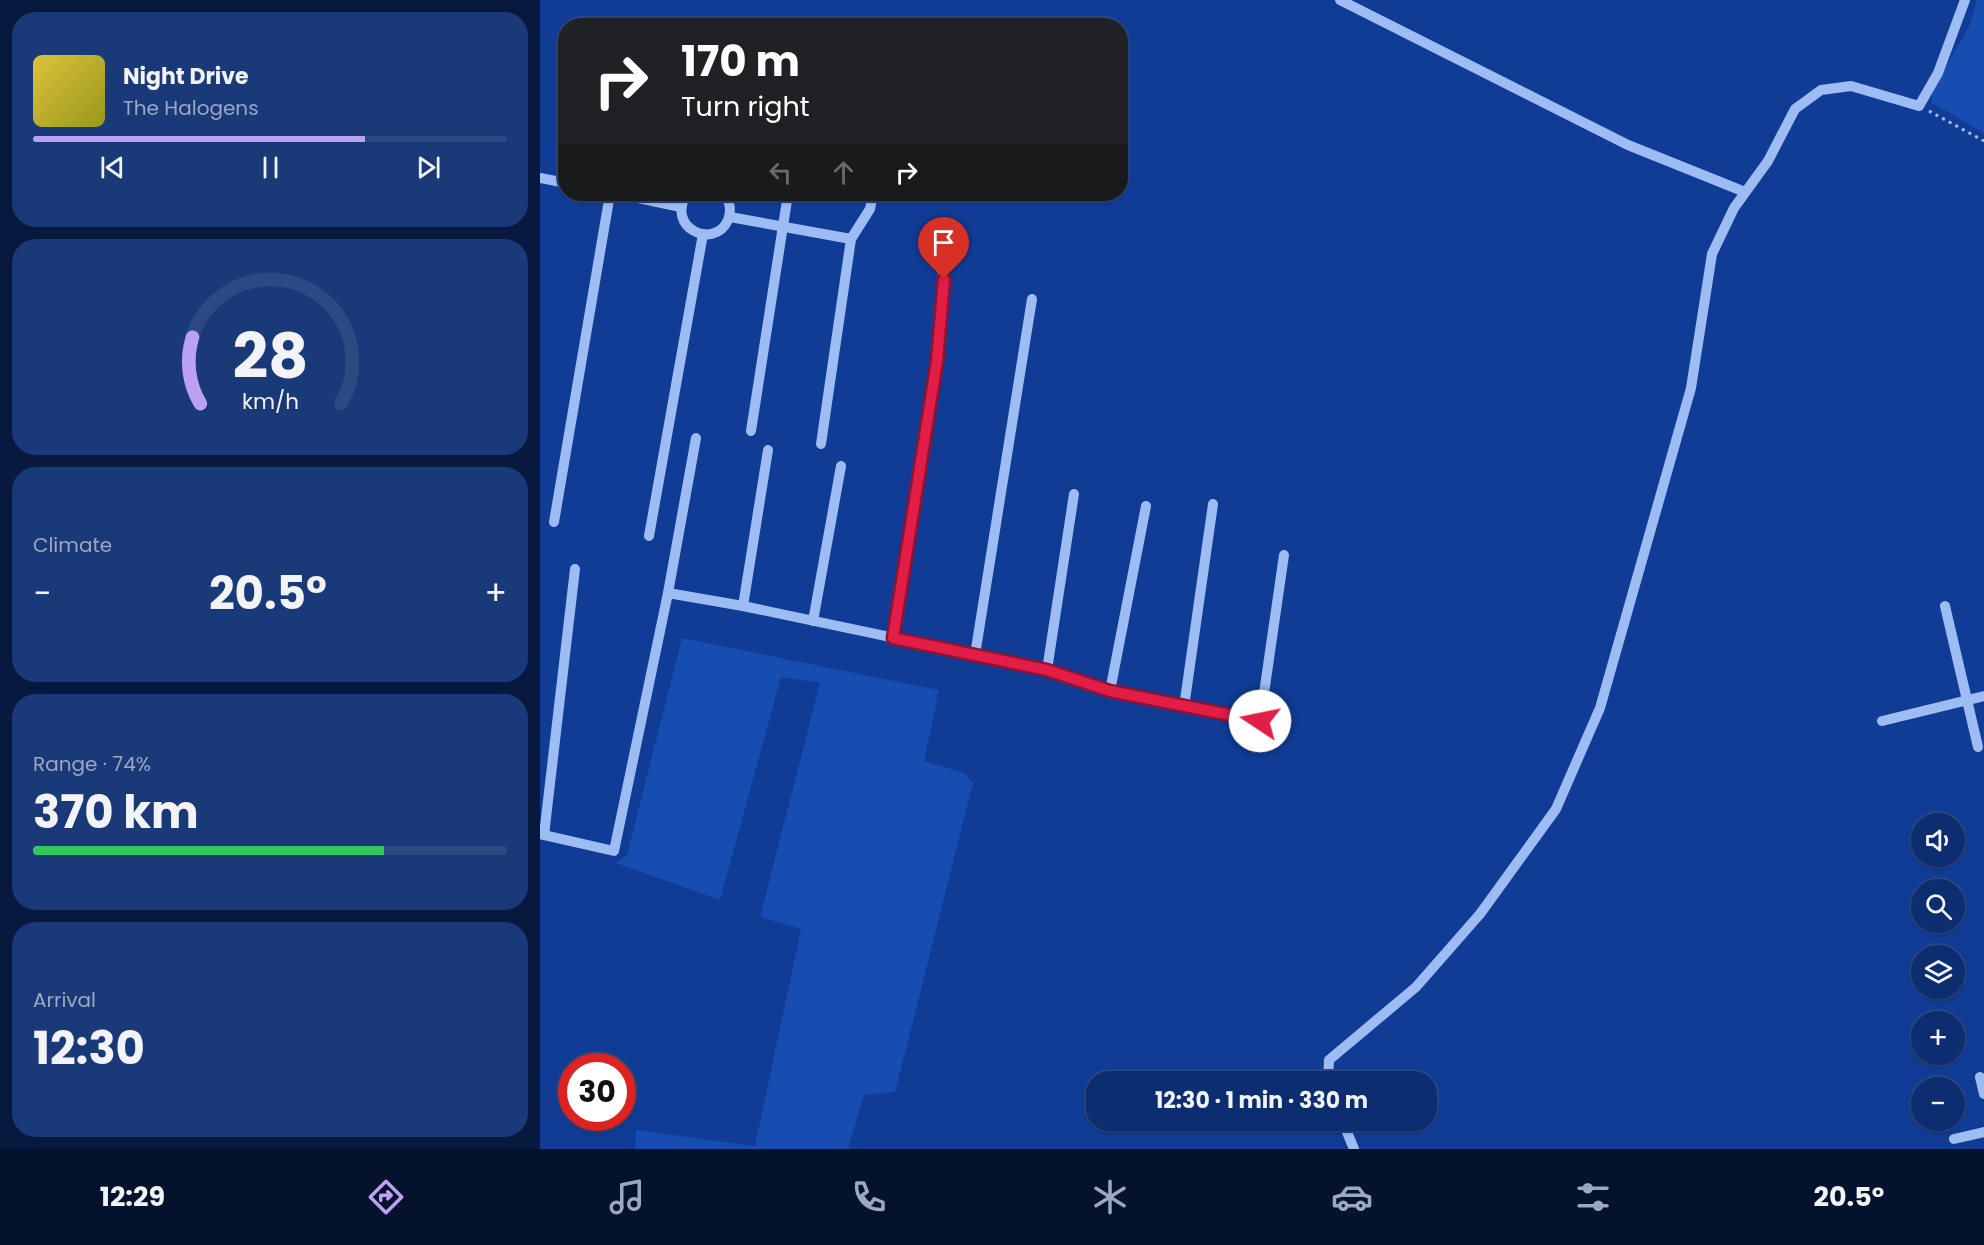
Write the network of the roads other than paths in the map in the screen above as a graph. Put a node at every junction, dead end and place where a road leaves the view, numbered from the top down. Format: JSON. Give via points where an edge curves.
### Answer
{"nodes":[{"id":1,"x":1340,"y":0,"type":"edge"},
{"id":2,"x":1965,"y":0,"type":"edge"},
{"id":3,"x":540,"y":178,"type":"edge"},
{"id":4,"x":558,"y":181,"type":"edge"},
{"id":5,"x":1745,"y":192,"type":"junction"},
{"id":6,"x":609,"y":201,"type":"edge"},
{"id":7,"x":652,"y":201,"type":"edge"},
{"id":8,"x":684,"y":201,"type":"edge"},
{"id":9,"x":729,"y":201,"type":"edge"},
{"id":10,"x":787,"y":201,"type":"edge"},
{"id":11,"x":872,"y":201,"type":"edge"},
{"id":12,"x":681,"y":207,"type":"junction"},
{"id":13,"x":730,"y":217,"type":"junction"},
{"id":14,"x":944,"y":224,"type":"dead end"},
{"id":15,"x":783,"y":227,"type":"junction"},
{"id":16,"x":703,"y":234,"type":"junction"},
{"id":17,"x":852,"y":239,"type":"junction"},
{"id":18,"x":1032,"y":299,"type":"dead end"},
{"id":19,"x":751,"y":431,"type":"dead end"},
{"id":20,"x":696,"y":438,"type":"dead end"},
{"id":21,"x":821,"y":444,"type":"dead end"},
{"id":22,"x":768,"y":450,"type":"dead end"},
{"id":23,"x":842,"y":466,"type":"dead end"},
{"id":24,"x":1074,"y":494,"type":"dead end"},
{"id":25,"x":1213,"y":504,"type":"dead end"},
{"id":26,"x":1146,"y":506,"type":"dead end"},
{"id":27,"x":554,"y":522,"type":"dead end"},
{"id":28,"x":649,"y":536,"type":"dead end"},
{"id":29,"x":1284,"y":555,"type":"dead end"},
{"id":30,"x":575,"y":569,"type":"dead end"},
{"id":31,"x":668,"y":593,"type":"junction"},
{"id":32,"x":743,"y":606,"type":"junction"},
{"id":33,"x":1945,"y":606,"type":"dead end"},
{"id":34,"x":813,"y":621,"type":"junction"},
{"id":35,"x":893,"y":638,"type":"junction"},
{"id":36,"x":975,"y":655,"type":"junction"},
{"id":37,"x":1047,"y":670,"type":"junction"},
{"id":38,"x":1110,"y":691,"type":"junction"},
{"id":39,"x":1984,"y":696,"type":"edge"},
{"id":40,"x":1967,"y":700,"type":"junction"},
{"id":41,"x":1184,"y":707,"type":"junction"},
{"id":42,"x":1882,"y":721,"type":"dead end"},
{"id":43,"x":1978,"y":747,"type":"dead end"},
{"id":44,"x":542,"y":835,"type":"edge"},
{"id":45,"x":1328,"y":1071,"type":"edge"},
{"id":46,"x":1980,"y":1077,"type":"dead end"},
{"id":47,"x":1984,"y":1094,"type":"edge"},
{"id":48,"x":1347,"y":1131,"type":"edge"},
{"id":49,"x":1984,"y":1132,"type":"edge"},
{"id":50,"x":1953,"y":1139,"type":"dead end"},
{"id":51,"x":1354,"y":1149,"type":"edge"}],
"edges":[{"from":1,"to":5,"type":"street","via":[[1628,145]]},
{"from":2,"to":5,"type":"street","via":[[1938,73],[1919,106],[1851,86],[1821,90],[1795,109],[1768,161]]},
{"from":3,"to":4,"type":"street"},
{"from":5,"to":45,"type":"street","via":[[1712,254],[1691,388],[1600,708],[1556,809],[1480,914],[1416,987],[1329,1060]]},
{"from":6,"to":27,"type":"street"},
{"from":7,"to":12,"type":"street"},
{"from":8,"to":12,"type":"street"},
{"from":9,"to":13,"type":"street"},
{"from":10,"to":15,"type":"street"},
{"from":11,"to":17,"type":"street"},
{"from":12,"to":16,"type":"street","via":[[689,228]]},
{"from":13,"to":15,"type":"street"},
{"from":13,"to":16,"type":"street","via":[[719,231]]},
{"from":14,"to":35,"type":"street","via":[[937,361]]},
{"from":15,"to":17,"type":"street"},
{"from":15,"to":19,"type":"street"},
{"from":16,"to":28,"type":"street"},
{"from":17,"to":21,"type":"street"},
{"from":18,"to":36,"type":"street"},
{"from":20,"to":31,"type":"street"},
{"from":22,"to":32,"type":"street"},
{"from":23,"to":34,"type":"street"},
{"from":24,"to":37,"type":"street"},
{"from":25,"to":41,"type":"street"},
{"from":26,"to":38,"type":"street"},
{"from":29,"to":41,"type":"street","via":[[1260,721]]},
{"from":30,"to":44,"type":"street"},
{"from":31,"to":32,"type":"street"},
{"from":31,"to":44,"type":"street","via":[[614,850]]},
{"from":32,"to":34,"type":"street"},
{"from":33,"to":40,"type":"street"},
{"from":34,"to":35,"type":"street"},
{"from":35,"to":36,"type":"street"},
{"from":36,"to":37,"type":"street"},
{"from":37,"to":38,"type":"street"},
{"from":38,"to":41,"type":"street"},
{"from":39,"to":40,"type":"street"},
{"from":40,"to":42,"type":"street"},
{"from":40,"to":43,"type":"street"},
{"from":46,"to":47,"type":"street"},
{"from":48,"to":51,"type":"street"},
{"from":49,"to":50,"type":"street"}]}
